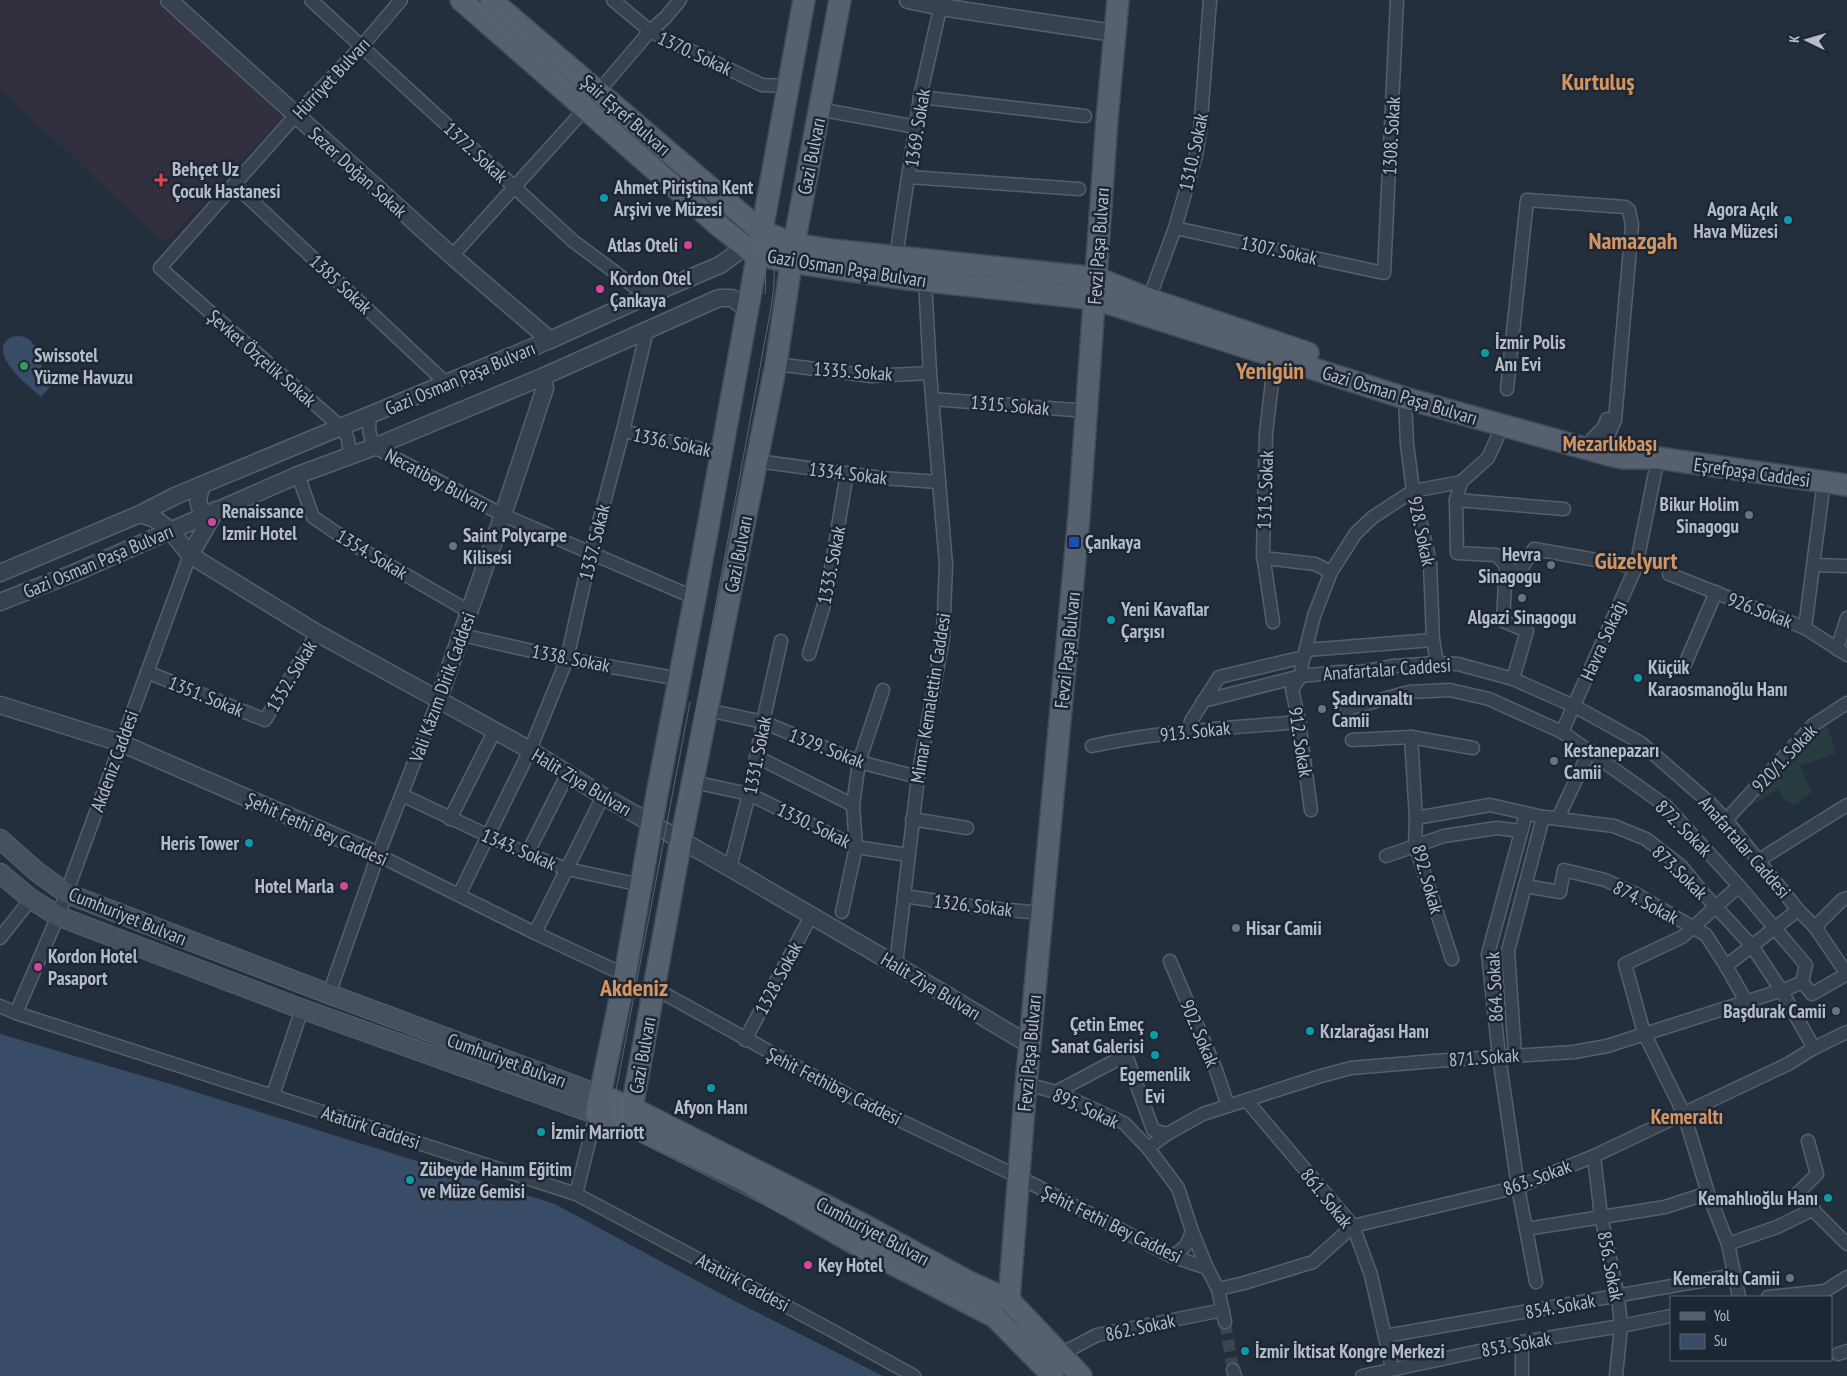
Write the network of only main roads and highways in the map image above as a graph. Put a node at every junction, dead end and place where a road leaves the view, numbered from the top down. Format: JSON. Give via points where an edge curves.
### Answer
{"nodes":[{"id":1,"x":462,"y":0,"type":"edge"},
{"id":2,"x":491,"y":0,"type":"edge"},
{"id":3,"x":804,"y":0,"type":"edge"},
{"id":4,"x":840,"y":0,"type":"edge"},
{"id":5,"x":1118,"y":0,"type":"edge"},
{"id":6,"x":761,"y":231,"type":"junction"},
{"id":7,"x":751,"y":250,"type":"junction"},
{"id":8,"x":793,"y":253,"type":"junction"},
{"id":9,"x":1097,"y":278,"type":"junction"},
{"id":10,"x":1095,"y":299,"type":"junction"},
{"id":11,"x":1606,"y":444,"type":"junction"},
{"id":12,"x":1847,"y":485,"type":"edge"},
{"id":13,"x":0,"y":839,"type":"edge"},
{"id":14,"x":0,"y":873,"type":"edge"},
{"id":15,"x":598,"y":1105,"type":"junction"},
{"id":16,"x":632,"y":1108,"type":"junction"},
{"id":17,"x":648,"y":1132,"type":"junction"},
{"id":18,"x":968,"y":1282,"type":"junction"},
{"id":19,"x":1009,"y":1300,"type":"junction"},
{"id":20,"x":1053,"y":1376,"type":"edge"},
{"id":21,"x":1066,"y":1376,"type":"edge"},
{"id":22,"x":1081,"y":1376,"type":"edge"}],
"edges":[{"from":1,"to":7,"type":"main road"},
{"from":2,"to":6,"type":"main road","name":"Şair Eşref Bulvarı"},
{"from":3,"to":6,"type":"main road","name":"Gazi Bulvarı"},
{"from":4,"to":8,"type":"main road","name":"Gazi Bulvarı"},
{"from":5,"to":9,"type":"main road","name":"Fevzi Paşa Bulvarı"},
{"from":6,"to":7,"type":"main road"},
{"from":6,"to":8,"type":"main road","name":"Gazi Osman Paşa Bulvarı"},
{"from":7,"to":8,"type":"main road","name":"Gazi Osman Paşa Bulvarı"},
{"from":7,"to":15,"type":"main road","name":"Gazi Bulvarı","via":[[747,309],[625,975]]},
{"from":8,"to":9,"type":"main road","name":"Gazi Osman Paşa Bulvarı","via":[[896,258]]},
{"from":8,"to":10,"type":"main road","name":"Gazi Osman Paşa Bulvarı","via":[[925,280]]},
{"from":8,"to":16,"type":"main road","name":"Gazi Bulvarı","via":[[776,364],[681,840]]},
{"from":9,"to":10,"type":"main road","name":"Fevzi Paşa Bulvarı"},
{"from":9,"to":11,"type":"main road","name":"Gazi Osman Paşa Bulvarı","via":[[1149,299],[1379,377]]},
{"from":10,"to":11,"type":"main road","name":"Gazi Osman Paşa Bulvarı","via":[[1406,398],[1503,425]]},
{"from":10,"to":19,"type":"main road","name":"Fevzi Paşa Bulvarı","via":[[1078,535]]},
{"from":11,"to":12,"type":"main road","name":"Eşrefpaşa Caddesi","via":[[1658,458]]},
{"from":13,"to":15,"type":"main road","name":"Cumhuriyet Bulvarı","via":[[66,893],[329,994]]},
{"from":14,"to":15,"type":"main road","name":"Cumhuriyet Bulvarı","via":[[58,916],[302,1009]]},
{"from":15,"to":16,"type":"main road","name":"Cumhuriyet Bulvarı"},
{"from":15,"to":17,"type":"main road","name":"Cumhuriyet Bulvarı","via":[[624,1122]]},
{"from":16,"to":17,"type":"main road"},
{"from":16,"to":18,"type":"main road","name":"Cumhuriyet Bulvarı","via":[[864,1225]]},
{"from":17,"to":20,"type":"main road","name":"Cumhuriyet Bulvarı","via":[[744,1180],[864,1249],[995,1317]]},
{"from":18,"to":19,"type":"main road","name":"Cumhuriyet Bulvarı"},
{"from":18,"to":21,"type":"main road","via":[[1002,1310]]},
{"from":19,"to":22,"type":"main road"}]}
